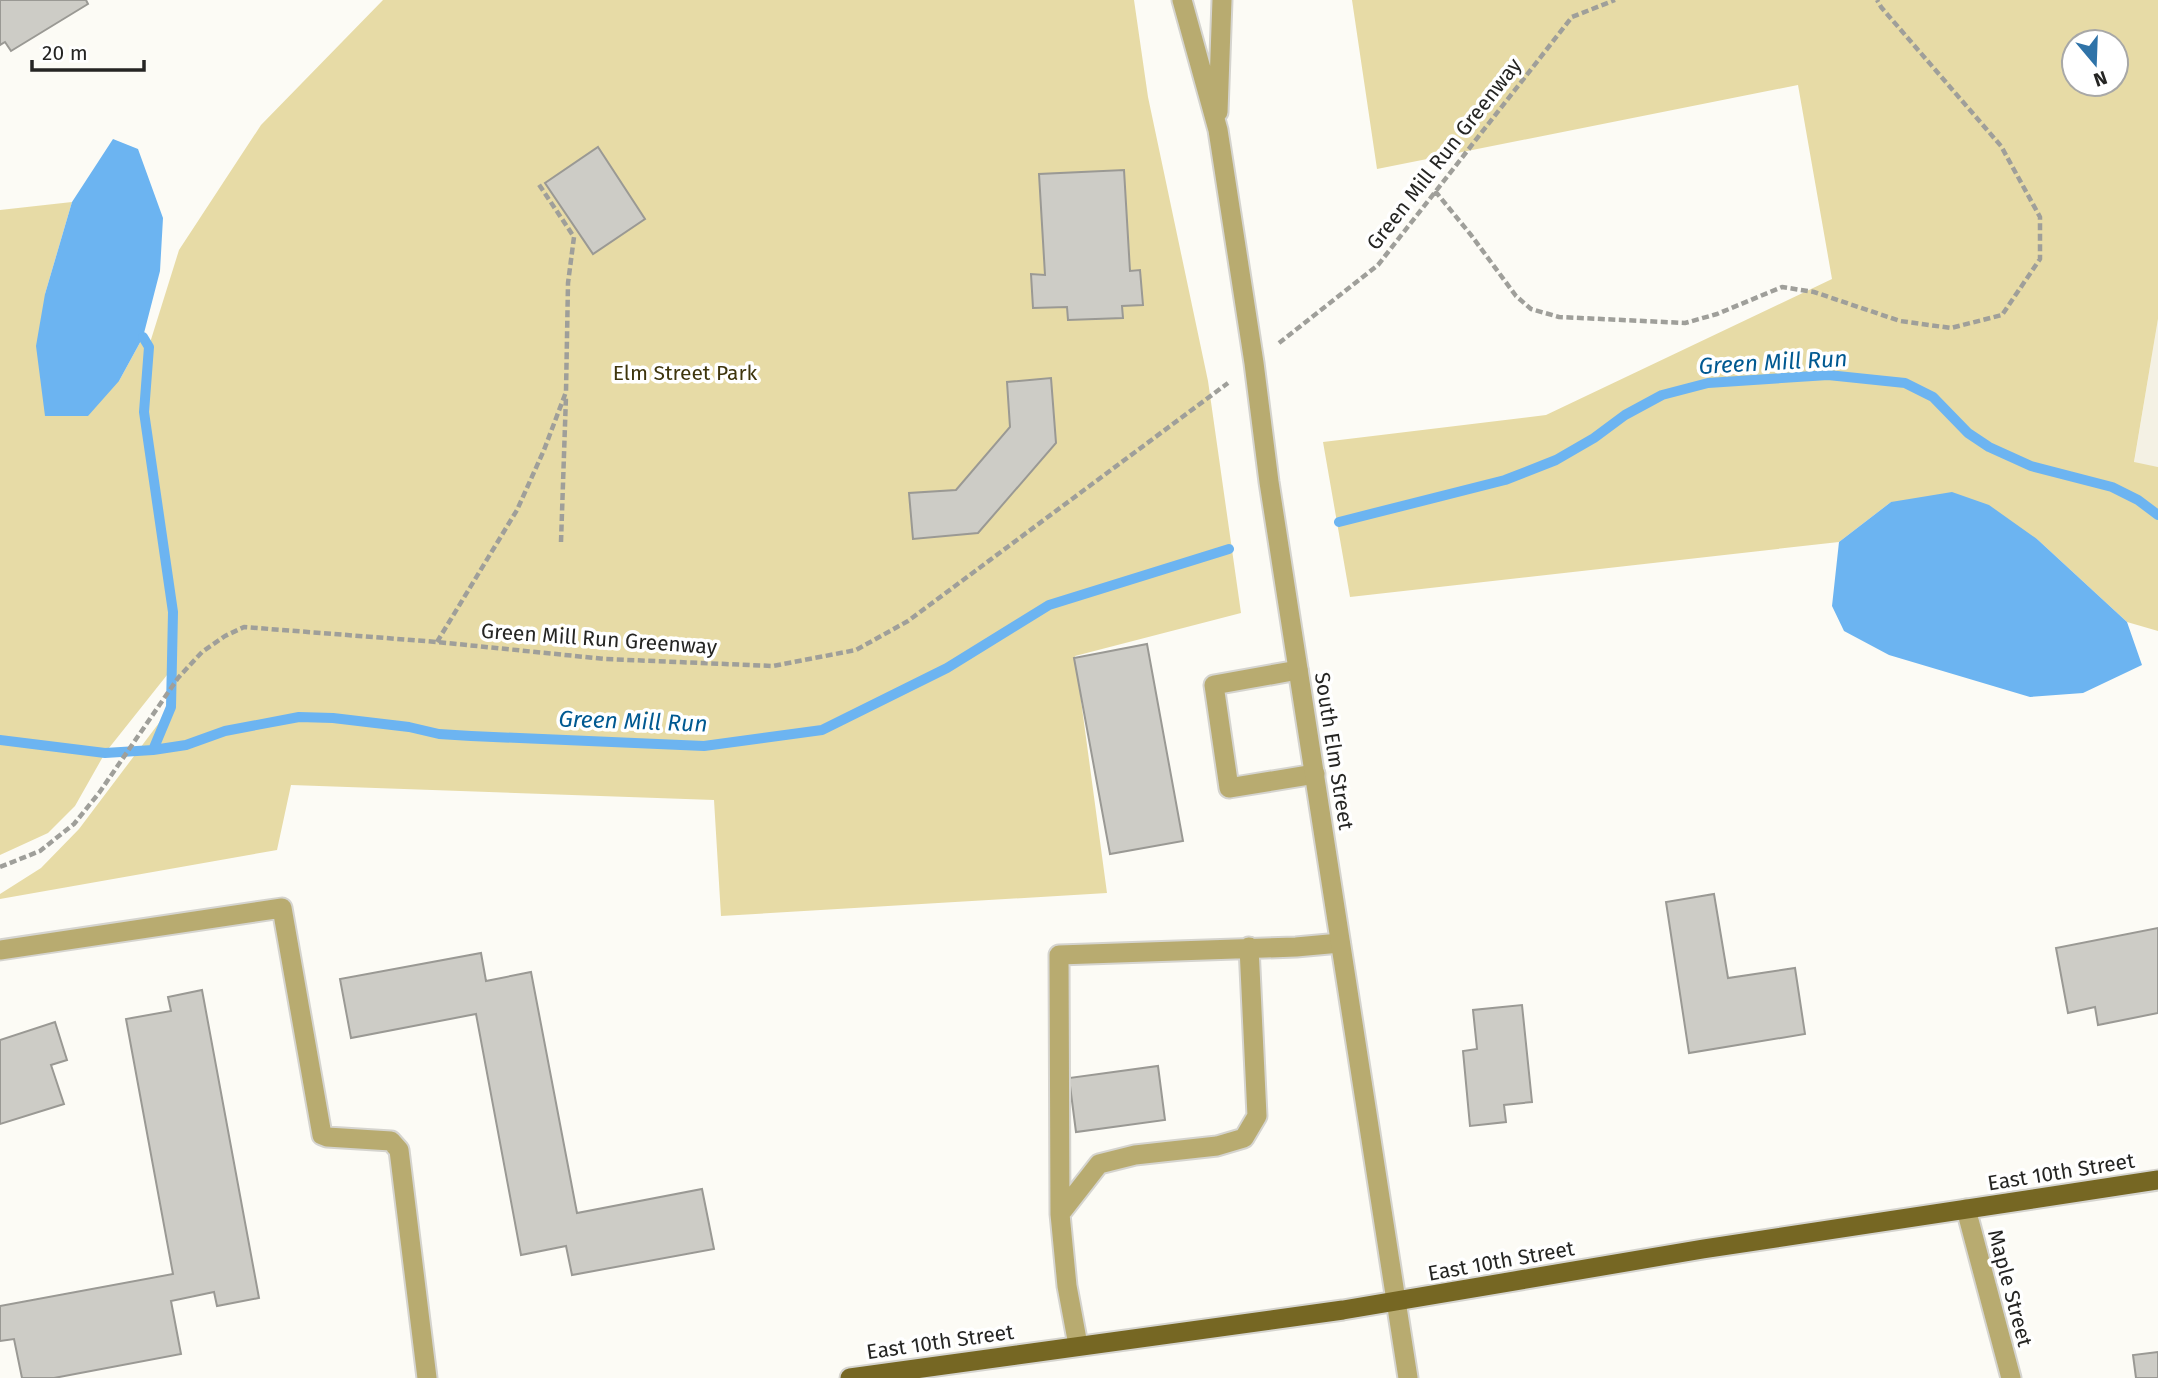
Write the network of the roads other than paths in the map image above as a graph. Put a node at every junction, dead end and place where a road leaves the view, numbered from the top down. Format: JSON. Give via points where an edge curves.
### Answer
{"nodes":[{"id":1,"x":1182,"y":0,"type":"edge"},
{"id":2,"x":1222,"y":0,"type":"edge"},
{"id":3,"x":1218,"y":130,"type":"junction"},
{"id":4,"x":1298,"y":670,"type":"junction"},
{"id":5,"x":1315,"y":774,"type":"junction"},
{"id":6,"x":1340,"y":943,"type":"junction"},
{"id":7,"x":1248,"y":947,"type":"junction"},
{"id":8,"x":0,"y":950,"type":"edge"},
{"id":9,"x":2158,"y":1180,"type":"edge"},
{"id":10,"x":1966,"y":1209,"type":"junction"},
{"id":11,"x":1060,"y":1214,"type":"junction"},
{"id":12,"x":1396,"y":1302,"type":"junction"},
{"id":13,"x":1078,"y":1345,"type":"junction"},
{"id":14,"x":908,"y":1373,"type":"edge"},
{"id":15,"x":427,"y":1378,"type":"edge"},
{"id":16,"x":849,"y":1378,"type":"edge"},
{"id":17,"x":1408,"y":1378,"type":"edge"},
{"id":18,"x":2011,"y":1378,"type":"edge"}],
"edges":[{"from":1,"to":3,"type":"street","name":"South Elm Street"},
{"from":2,"to":3,"type":"street","name":"South Elm Street"},
{"from":3,"to":4,"type":"street","name":"South Elm Street"},
{"from":4,"to":5,"type":"street","name":"South Elm Street"},
{"from":4,"to":5,"type":"street","via":[[1214,685],[1229,788]]},
{"from":5,"to":6,"type":"street","name":"South Elm Street"},
{"from":6,"to":7,"type":"street"},
{"from":6,"to":12,"type":"street","name":"South Elm Street"},
{"from":7,"to":11,"type":"street","via":[[1257,1116],[1244,1138],[1099,1164]]},
{"from":7,"to":11,"type":"street","via":[[1059,955]]},
{"from":8,"to":15,"type":"street","via":[[282,908],[322,1135],[391,1141],[399,1150]]},
{"from":9,"to":10,"type":"main road","name":"East 10th Street"},
{"from":10,"to":12,"type":"main road","name":"East 10th Street"},
{"from":10,"to":18,"type":"street","name":"Maple Street"},
{"from":11,"to":13,"type":"street"},
{"from":12,"to":13,"type":"main road","name":"East 10th Street"},
{"from":12,"to":17,"type":"street","name":"South Elm Street"},
{"from":13,"to":14,"type":"main road","name":"East 10th Street"},
{"from":14,"to":16,"type":"main road","name":"East 10th Street"}]}
